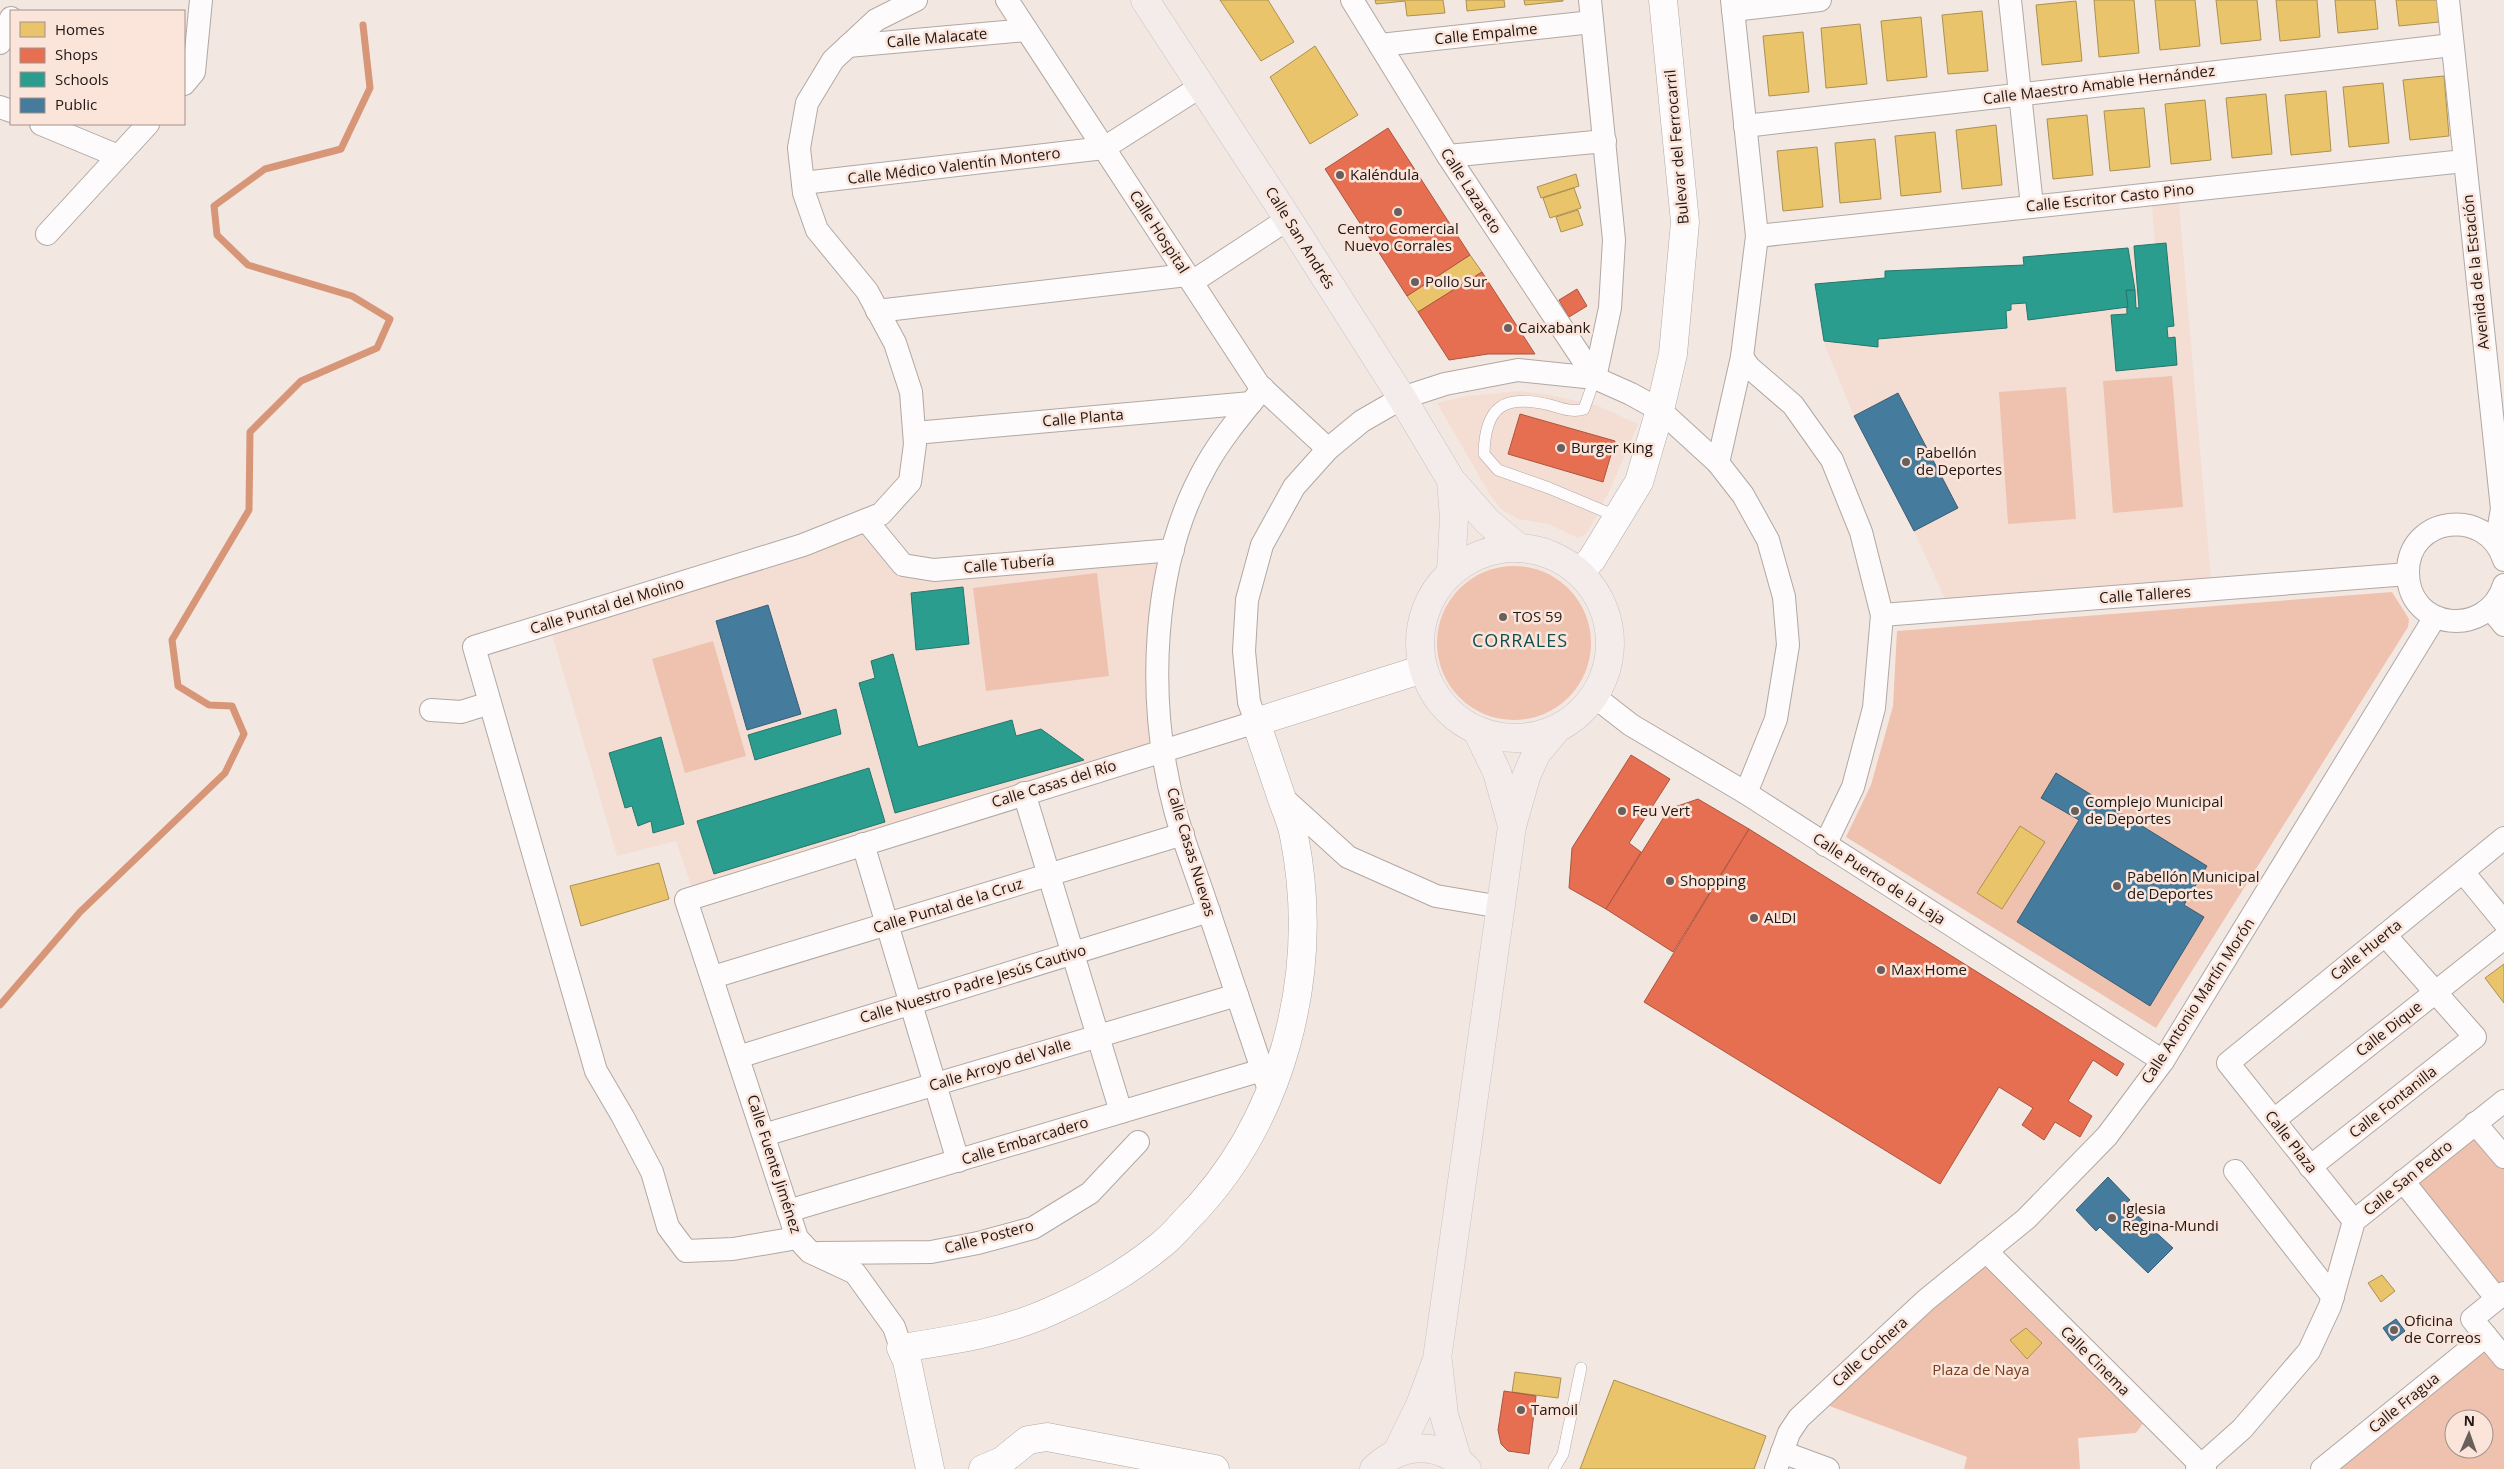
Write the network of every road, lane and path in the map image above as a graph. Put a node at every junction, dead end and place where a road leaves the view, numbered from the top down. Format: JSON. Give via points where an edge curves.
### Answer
{"nodes":[{"id":1,"x":201,"y":0,"type":"edge"},
{"id":2,"x":916,"y":0,"type":"edge"},
{"id":3,"x":1007,"y":0,"type":"edge"},
{"id":4,"x":1145,"y":0,"type":"edge"},
{"id":5,"x":1352,"y":0,"type":"edge"},
{"id":6,"x":1590,"y":0,"type":"edge"},
{"id":7,"x":1663,"y":0,"type":"edge"},
{"id":8,"x":1820,"y":0,"type":"edge"},
{"id":9,"x":2010,"y":0,"type":"edge"},
{"id":10,"x":2448,"y":0,"type":"edge"},
{"id":11,"x":1732,"y":5,"type":"edge"},
{"id":12,"x":10,"y":20,"type":"edge"},
{"id":13,"x":1592,"y":22,"type":"junction"},
{"id":14,"x":1026,"y":30,"type":"junction"},
{"id":15,"x":0,"y":43,"type":"edge"},
{"id":16,"x":1380,"y":45,"type":"junction"},
{"id":17,"x":2452,"y":45,"type":"junction"},
{"id":18,"x":848,"y":46,"type":"junction"},
{"id":19,"x":185,"y":83,"type":"edge"},
{"id":20,"x":1203,"y":85,"type":"junction"},
{"id":21,"x":2020,"y":94,"type":"junction"},
{"id":22,"x":43,"y":125,"type":"edge"},
{"id":23,"x":147,"y":125,"type":"edge"},
{"id":24,"x":1745,"y":126,"type":"junction"},
{"id":25,"x":1605,"y":142,"type":"junction"},
{"id":26,"x":1104,"y":148,"type":"junction"},
{"id":27,"x":118,"y":156,"type":"junction"},
{"id":28,"x":1448,"y":156,"type":"junction"},
{"id":29,"x":2464,"y":161,"type":"junction"},
{"id":30,"x":804,"y":183,"type":"junction"},
{"id":31,"x":2032,"y":206,"type":"junction"},
{"id":32,"x":1288,"y":219,"type":"junction"},
{"id":33,"x":47,"y":234,"type":"dead end"},
{"id":34,"x":1757,"y":236,"type":"junction"},
{"id":35,"x":1190,"y":278,"type":"junction"},
{"id":36,"x":877,"y":311,"type":"junction"},
{"id":37,"x":1742,"y":357,"type":"junction"},
{"id":38,"x":1594,"y":378,"type":"junction"},
{"id":39,"x":1257,"y":396,"type":"junction"},
{"id":40,"x":1402,"y":398,"type":"junction"},
{"id":41,"x":1660,"y":410,"type":"junction"},
{"id":42,"x":915,"y":433,"type":"junction"},
{"id":43,"x":1328,"y":450,"type":"junction"},
{"id":44,"x":1718,"y":463,"type":"junction"},
{"id":45,"x":1451,"y":480,"type":"junction"},
{"id":46,"x":1618,"y":517,"type":"junction"},
{"id":47,"x":866,"y":520,"type":"junction"},
{"id":48,"x":1519,"y":548,"type":"junction"},
{"id":49,"x":1173,"y":550,"type":"junction"},
{"id":50,"x":2500,"y":552,"type":"edge"},
{"id":51,"x":1451,"y":572,"type":"junction"},
{"id":52,"x":1580,"y":572,"type":"junction"},
{"id":53,"x":2408,"y":574,"type":"junction"},
{"id":54,"x":2504,"y":585,"type":"edge"},
{"id":55,"x":1882,"y":615,"type":"junction"},
{"id":56,"x":2497,"y":616,"type":"edge"},
{"id":57,"x":2435,"y":617,"type":"junction"},
{"id":58,"x":1423,"y":669,"type":"junction"},
{"id":59,"x":1595,"y":697,"type":"junction"},
{"id":60,"x":490,"y":704,"type":"junction"},
{"id":61,"x":432,"y":710,"type":"dead end"},
{"id":62,"x":1256,"y":722,"type":"junction"},
{"id":63,"x":1556,"y":730,"type":"junction"},
{"id":64,"x":1477,"y":731,"type":"junction"},
{"id":65,"x":1163,"y":749,"type":"junction"},
{"id":66,"x":1024,"y":793,"type":"junction"},
{"id":67,"x":1746,"y":793,"type":"junction"},
{"id":68,"x":1282,"y":797,"type":"junction"},
{"id":69,"x":1512,"y":826,"type":"junction"},
{"id":70,"x":1183,"y":834,"type":"junction"},
{"id":71,"x":2504,"y":838,"type":"edge"},
{"id":72,"x":863,"y":844,"type":"junction"},
{"id":73,"x":1825,"y":844,"type":"junction"},
{"id":74,"x":2463,"y":872,"type":"junction"},
{"id":75,"x":1049,"y":875,"type":"junction"},
{"id":76,"x":686,"y":900,"type":"joint"},
{"id":77,"x":1501,"y":907,"type":"junction"},
{"id":78,"x":1209,"y":911,"type":"junction"},
{"id":79,"x":2504,"y":922,"type":"edge"},
{"id":80,"x":887,"y":924,"type":"junction"},
{"id":81,"x":2385,"y":936,"type":"junction"},
{"id":82,"x":2504,"y":938,"type":"edge"},
{"id":83,"x":1073,"y":953,"type":"junction"},
{"id":84,"x":713,"y":977,"type":"junction"},
{"id":85,"x":2435,"y":992,"type":"junction"},
{"id":86,"x":1237,"y":994,"type":"junction"},
{"id":87,"x":911,"y":1003,"type":"junction"},
{"id":88,"x":1098,"y":1036,"type":"junction"},
{"id":89,"x":738,"y":1057,"type":"junction"},
{"id":90,"x":2163,"y":1061,"type":"junction"},
{"id":91,"x":2228,"y":1063,"type":"joint"},
{"id":92,"x":1266,"y":1082,"type":"junction"},
{"id":93,"x":935,"y":1084,"type":"junction"},
{"id":94,"x":2504,"y":1101,"type":"edge"},
{"id":95,"x":1120,"y":1112,"type":"junction"},
{"id":96,"x":2274,"y":1120,"type":"junction"},
{"id":97,"x":2476,"y":1124,"type":"junction"},
{"id":98,"x":764,"y":1135,"type":"junction"},
{"id":99,"x":1138,"y":1142,"type":"dead end"},
{"id":100,"x":2504,"y":1157,"type":"edge"},
{"id":101,"x":958,"y":1160,"type":"junction"},
{"id":102,"x":2310,"y":1167,"type":"junction"},
{"id":103,"x":2235,"y":1171,"type":"dead end"},
{"id":104,"x":2403,"y":1181,"type":"junction"},
{"id":105,"x":788,"y":1211,"type":"junction"},
{"id":106,"x":2354,"y":1221,"type":"junction"},
{"id":107,"x":804,"y":1245,"type":"junction"},
{"id":108,"x":1986,"y":1251,"type":"junction"},
{"id":109,"x":2501,"y":1296,"type":"edge"},
{"id":110,"x":2333,"y":1297,"type":"junction"},
{"id":111,"x":2479,"y":1328,"type":"junction"},
{"id":112,"x":902,"y":1348,"type":"junction"},
{"id":113,"x":2504,"y":1358,"type":"edge"},
{"id":114,"x":1437,"y":1359,"type":"junction"},
{"id":115,"x":1581,"y":1368,"type":"dead end"},
{"id":116,"x":1397,"y":1452,"type":"junction"},
{"id":117,"x":1779,"y":1461,"type":"edge"},
{"id":118,"x":933,"y":1462,"type":"edge"},
{"id":119,"x":1462,"y":1465,"type":"edge"},
{"id":120,"x":994,"y":1466,"type":"edge"},
{"id":121,"x":2202,"y":1468,"type":"edge"},
{"id":122,"x":1215,"y":1469,"type":"edge"},
{"id":123,"x":1374,"y":1469,"type":"edge"},
{"id":124,"x":1554,"y":1469,"type":"edge"},
{"id":125,"x":1828,"y":1469,"type":"edge"},
{"id":126,"x":2322,"y":1469,"type":"edge"}],
"edges":[{"from":1,"to":19,"type":"street","via":[[194,72]]},
{"from":2,"to":18,"type":"street","name":"Calle Puntal del Molino","via":[[876,20]]},
{"from":3,"to":14,"type":"street","name":"Calle Hospital"},
{"from":4,"to":20,"type":"main road","name":"Calle San Andrés"},
{"from":5,"to":16,"type":"street","name":"Calle Lazareto"},
{"from":6,"to":13,"type":"street"},
{"from":7,"to":41,"type":"street","name":"Bulevar del Ferrocarril","via":[[1685,222],[1673,354]]},
{"from":8,"to":11,"type":"street"},
{"from":9,"to":21,"type":"street"},
{"from":10,"to":17,"type":"street","name":"Avenida de la Estación"},
{"from":11,"to":24,"type":"street"},
{"from":12,"to":15,"type":"street"},
{"from":13,"to":16,"type":"street","name":"Calle Empalme"},
{"from":13,"to":25,"type":"street"},
{"from":14,"to":18,"type":"street","name":"Calle Malacate"},
{"from":14,"to":26,"type":"street","name":"Calle Hospital"},
{"from":16,"to":28,"type":"street","name":"Calle Lazareto"},
{"from":17,"to":21,"type":"street","name":"Calle Maestro Amable Hernández"},
{"from":17,"to":29,"type":"street","name":"Avenida de la Estación"},
{"from":18,"to":30,"type":"street","name":"Calle Puntal del Molino","via":[[833,60],[807,103],[800,148]]},
{"from":20,"to":26,"type":"street"},
{"from":20,"to":32,"type":"main road","name":"Calle San Andrés"},
{"from":21,"to":24,"type":"street","name":"Calle Maestro Amable Hernández"},
{"from":21,"to":31,"type":"street"},
{"from":22,"to":27,"type":"street"},
{"from":23,"to":27,"type":"street"},
{"from":24,"to":34,"type":"street"},
{"from":25,"to":28,"type":"street"},
{"from":25,"to":38,"type":"street","via":[[1614,240],[1610,308]]},
{"from":26,"to":30,"type":"street","name":"Calle Médico Valentín Montero"},
{"from":26,"to":35,"type":"street","name":"Calle Hospital"},
{"from":27,"to":33,"type":"street"},
{"from":28,"to":38,"type":"street","name":"Calle Lazareto"},
{"from":29,"to":31,"type":"street","name":"Calle Escritor Casto Pino"},
{"from":29,"to":50,"type":"street","name":"Avenida de la Estación","via":[[2502,509]]},
{"from":30,"to":36,"type":"street","name":"Calle Puntal del Molino","via":[[817,230],[867,291]]},
{"from":31,"to":34,"type":"street","name":"Calle Escritor Casto Pino"},
{"from":32,"to":35,"type":"street"},
{"from":32,"to":40,"type":"main road","name":"Calle San Andrés"},
{"from":34,"to":37,"type":"street"},
{"from":35,"to":36,"type":"street"},
{"from":35,"to":39,"type":"street","name":"Calle Hospital"},
{"from":36,"to":42,"type":"street","name":"Calle Puntal del Molino","via":[[895,343],[911,392]]},
{"from":37,"to":44,"type":"street"},
{"from":37,"to":55,"type":"street","via":[[1793,405],[1832,460],[1861,532]]},
{"from":38,"to":40,"type":"street","via":[[1518,370],[1481,375]]},
{"from":38,"to":41,"type":"street"},
{"from":38,"to":46,"type":"lane","via":[[1584,409],[1576,412],[1530,400],[1502,404],[1493,412],[1487,425],[1484,454],[1498,470]]},
{"from":39,"to":42,"type":"street","name":"Calle Planta"},
{"from":39,"to":43,"type":"street","name":"Calle Hospital"},
{"from":39,"to":49,"type":"street","name":"Calle Casas Nuevas","via":[[1225,434],[1206,466],[1187,506]]},
{"from":40,"to":43,"type":"street","via":[[1362,421]]},
{"from":40,"to":45,"type":"main road","name":"Calle San Andrés"},
{"from":41,"to":44,"type":"street"},
{"from":41,"to":46,"type":"street","name":"Bulevar del Ferrocarril","via":[[1639,482]]},
{"from":42,"to":47,"type":"street","name":"Calle Puntal del Molino","via":[[910,482],[881,514]]},
{"from":43,"to":62,"type":"street","via":[[1294,487],[1262,544],[1247,600],[1244,652],[1249,702]]},
{"from":44,"to":67,"type":"street","via":[[1743,495],[1768,540],[1784,597],[1788,645],[1776,719]]},
{"from":45,"to":48,"type":"main road","name":"Calle San Andrés","via":[[1487,520]]},
{"from":45,"to":51,"type":"main road","name":"Calle San Andrés","via":[[1454,518]]},
{"from":46,"to":52,"type":"street","name":"Bulevar del Ferrocarril"},
{"from":47,"to":49,"type":"street","name":"Calle Tubería","via":[[903,565],[934,570]]},
{"from":47,"to":60,"type":"street","name":"Calle Puntal del Molino","via":[[803,545],[474,647]]},
{"from":48,"to":51,"type":"main road","via":[[1494,550],[1471,558]]},
{"from":48,"to":52,"type":"main road","via":[[1543,552]]},
{"from":49,"to":65,"type":"street","name":"Calle Casas Nuevas","via":[[1160,619],[1158,697]]},
{"from":50,"to":53,"type":"street","via":[[2484,532],[2474,527],[2444,525],[2418,542],[2411,555]]},
{"from":51,"to":58,"type":"main road","via":[[1434,593],[1423,616],[1420,643]]},
{"from":52,"to":59,"type":"main road","via":[[1603,604],[1611,635],[1608,668]]},
{"from":53,"to":55,"type":"street","name":"Calle Talleres"},
{"from":53,"to":57,"type":"street","via":[[2415,598],[2424,610]]},
{"from":54,"to":56,"type":"street"},
{"from":55,"to":73,"type":"street","via":[[1874,708],[1853,787]]},
{"from":56,"to":57,"type":"street","via":[[2481,615],[2464,621]]},
{"from":57,"to":90,"type":"street","name":"Calle Antonio Martín Morón"},
{"from":58,"to":62,"type":"street","name":"Calle Casas del Río"},
{"from":58,"to":64,"type":"main road","via":[[1435,694],[1453,716]]},
{"from":59,"to":63,"type":"main road","via":[[1578,716]]},
{"from":59,"to":67,"type":"street","name":"Calle Puerto de la Laja","via":[[1631,725]]},
{"from":60,"to":61,"type":"street","via":[[461,712]]},
{"from":60,"to":107,"type":"street","name":"Calle Puntal del Molino","via":[[596,1071],[652,1172],[668,1227],[686,1251]]},
{"from":62,"to":65,"type":"street","name":"Calle Casas del Río"},
{"from":62,"to":68,"type":"street"},
{"from":63,"to":64,"type":"main road","via":[[1530,738],[1503,738]]},
{"from":63,"to":69,"type":"main road","via":[[1536,754],[1529,769]]},
{"from":64,"to":69,"type":"main road","via":[[1497,772]]},
{"from":65,"to":66,"type":"street","name":"Calle Casas del Río"},
{"from":65,"to":70,"type":"street","name":"Calle Casas Nuevas"},
{"from":66,"to":72,"type":"street","name":"Calle Casas del Río"},
{"from":66,"to":75,"type":"street"},
{"from":67,"to":73,"type":"street","name":"Calle Puerto de la Laja"},
{"from":68,"to":77,"type":"street","via":[[1348,857],[1436,896]]},
{"from":68,"to":92,"type":"street","via":[[1294,835],[1302,899],[1303,948],[1295,1014]]},
{"from":69,"to":77,"type":"main road"},
{"from":70,"to":75,"type":"street","name":"Calle Puntal de la Cruz"},
{"from":70,"to":78,"type":"street","name":"Calle Casas Nuevas"},
{"from":71,"to":74,"type":"street","name":"Calle Huerta"},
{"from":72,"to":76,"type":"street","name":"Calle Casas del Río"},
{"from":72,"to":80,"type":"street"},
{"from":73,"to":90,"type":"street","name":"Calle Puerto de la Laja"},
{"from":74,"to":79,"type":"street"},
{"from":74,"to":81,"type":"street","name":"Calle Huerta"},
{"from":75,"to":80,"type":"street","name":"Calle Puntal de la Cruz"},
{"from":75,"to":83,"type":"street"},
{"from":76,"to":84,"type":"street","name":"Calle Fuente Jiménez"},
{"from":77,"to":114,"type":"main road"},
{"from":78,"to":83,"type":"street","name":"Calle Nuestro Padre Jesús Cautivo"},
{"from":78,"to":86,"type":"street","name":"Calle Casas Nuevas"},
{"from":80,"to":84,"type":"street","name":"Calle Puntal de la Cruz"},
{"from":80,"to":87,"type":"street"},
{"from":81,"to":85,"type":"street"},
{"from":81,"to":91,"type":"street","name":"Calle Huerta"},
{"from":82,"to":85,"type":"street","name":"Calle Dique"},
{"from":83,"to":87,"type":"street","name":"Calle Nuestro Padre Jesús Cautivo"},
{"from":83,"to":88,"type":"street"},
{"from":84,"to":89,"type":"street","name":"Calle Fuente Jiménez"},
{"from":85,"to":96,"type":"street","name":"Calle Dique"},
{"from":85,"to":102,"type":"street","name":"Calle Fontanilla","via":[[2475,1038]]},
{"from":86,"to":88,"type":"street","name":"Calle Arroyo del Valle"},
{"from":86,"to":92,"type":"street","name":"Calle Casas Nuevas"},
{"from":87,"to":89,"type":"street","name":"Calle Nuestro Padre Jesús Cautivo"},
{"from":87,"to":93,"type":"street"},
{"from":88,"to":93,"type":"street","name":"Calle Arroyo del Valle"},
{"from":88,"to":95,"type":"street"},
{"from":89,"to":98,"type":"street","name":"Calle Fuente Jiménez"},
{"from":90,"to":108,"type":"street","name":"Calle Antonio Martín Morón","via":[[2107,1136],[2026,1219]]},
{"from":91,"to":96,"type":"street","name":"Calle Plaza"},
{"from":92,"to":95,"type":"street","name":"Calle Embarcadero"},
{"from":92,"to":112,"type":"street","via":[[1245,1145],[1209,1197],[1162,1244],[1119,1275],[1050,1312],[979,1336]]},
{"from":93,"to":98,"type":"street","name":"Calle Arroyo del Valle"},
{"from":93,"to":101,"type":"street"},
{"from":94,"to":97,"type":"street","name":"Calle San Pedro"},
{"from":95,"to":101,"type":"street","name":"Calle Embarcadero"},
{"from":96,"to":102,"type":"street","name":"Calle Plaza"},
{"from":97,"to":100,"type":"street"},
{"from":97,"to":104,"type":"street","name":"Calle San Pedro"},
{"from":98,"to":105,"type":"street","name":"Calle Fuente Jiménez"},
{"from":99,"to":107,"type":"street","name":"Calle Postero","via":[[1090,1193],[1033,1228],[931,1252],[866,1254]]},
{"from":101,"to":105,"type":"street","name":"Calle Embarcadero"},
{"from":102,"to":106,"type":"street","name":"Calle Plaza"},
{"from":103,"to":110,"type":"street"},
{"from":104,"to":106,"type":"street","name":"Calle San Pedro"},
{"from":104,"to":109,"type":"street"},
{"from":105,"to":107,"type":"street","name":"Calle Fuente Jiménez"},
{"from":106,"to":110,"type":"street","name":"Calle San Pedro"},
{"from":107,"to":112,"type":"street","via":[[855,1273],[894,1327]]},
{"from":108,"to":117,"type":"street","name":"Calle Cochera","via":[[1926,1300],[1799,1418],[1789,1433]]},
{"from":108,"to":121,"type":"street","name":"Calle Cinema"},
{"from":109,"to":111,"type":"street","name":"Calle Fragua"},
{"from":110,"to":121,"type":"street","name":"Calle San Pedro","via":[[2309,1351],[2242,1429]]},
{"from":111,"to":113,"type":"street"},
{"from":111,"to":126,"type":"street","name":"Calle Fragua"},
{"from":112,"to":118,"type":"street"},
{"from":114,"to":116,"type":"main road","via":[[1420,1405]]},
{"from":114,"to":119,"type":"main road","via":[[1444,1415]]},
{"from":115,"to":124,"type":"lane","via":[[1563,1454]]},
{"from":116,"to":119,"type":"main road","via":[[1429,1448],[1444,1452]]},
{"from":116,"to":123,"type":"main road"},
{"from":117,"to":125,"type":"street"},
{"from":120,"to":122,"type":"street","via":[[1028,1440],[1047,1437]]}]}
